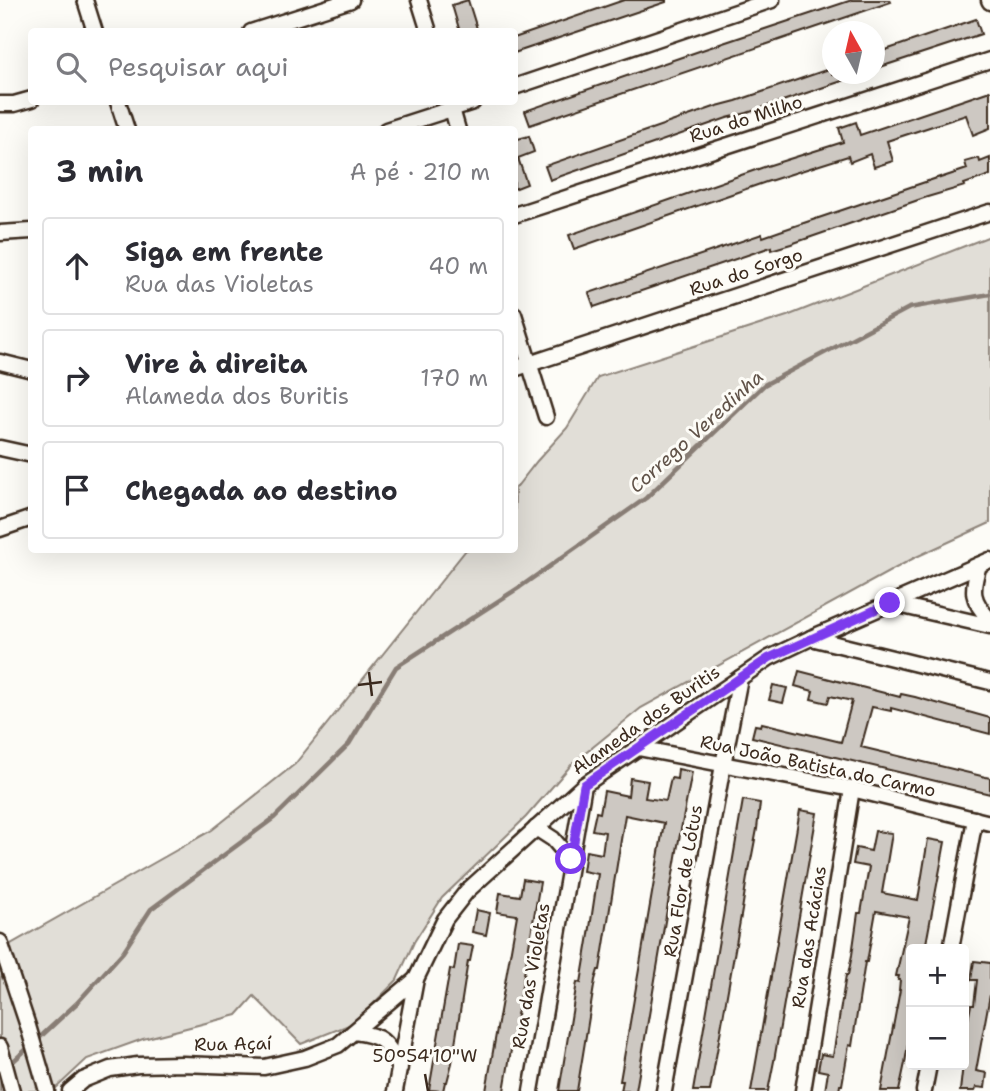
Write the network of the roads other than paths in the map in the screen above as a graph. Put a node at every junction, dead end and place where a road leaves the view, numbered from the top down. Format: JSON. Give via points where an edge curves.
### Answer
{"nodes":[{"id":1,"x":85,"y":0,"type":"edge"},
{"id":2,"x":351,"y":0,"type":"edge"},
{"id":3,"x":419,"y":0,"type":"edge"},
{"id":4,"x":772,"y":0,"type":"edge"},
{"id":5,"x":94,"y":28,"type":"edge"},
{"id":6,"x":264,"y":28,"type":"edge"},
{"id":7,"x":428,"y":28,"type":"edge"},
{"id":8,"x":990,"y":60,"type":"edge"},
{"id":9,"x":518,"y":86,"type":"edge"},
{"id":10,"x":28,"y":100,"type":"edge"},
{"id":11,"x":0,"y":104,"type":"edge"},
{"id":12,"x":119,"y":105,"type":"edge"},
{"id":13,"x":451,"y":105,"type":"edge"},
{"id":14,"x":126,"y":126,"type":"edge"},
{"id":15,"x":396,"y":126,"type":"edge"},
{"id":16,"x":457,"y":126,"type":"edge"},
{"id":17,"x":990,"y":212,"type":"edge"},
{"id":18,"x":518,"y":214,"type":"edge"},
{"id":19,"x":28,"y":231,"type":"edge"},
{"id":20,"x":0,"y":233,"type":"edge"},
{"id":21,"x":518,"y":326,"type":"edge"},
{"id":22,"x":0,"y":362,"type":"edge"},
{"id":23,"x":530,"y":364,"type":"junction"},
{"id":24,"x":518,"y":368,"type":"edge"},
{"id":25,"x":28,"y":369,"type":"edge"},
{"id":26,"x":546,"y":418,"type":"dead end"},
{"id":27,"x":0,"y":448,"type":"edge"},
{"id":28,"x":28,"y":454,"type":"edge"},
{"id":29,"x":28,"y":519,"type":"edge"},
{"id":30,"x":0,"y":529,"type":"edge"},
{"id":31,"x":984,"y":563,"type":"edge"},
{"id":32,"x":890,"y":603,"type":"junction"},
{"id":33,"x":990,"y":620,"type":"edge"},
{"id":34,"x":990,"y":626,"type":"edge"},
{"id":35,"x":811,"y":638,"type":"junction"},
{"id":36,"x":740,"y":678,"type":"junction"},
{"id":37,"x":990,"y":682,"type":"edge"},
{"id":38,"x":638,"y":748,"type":"junction"},
{"id":39,"x":723,"y":765,"type":"junction"},
{"id":40,"x":584,"y":785,"type":"junction"},
{"id":41,"x":852,"y":789,"type":"junction"},
{"id":42,"x":983,"y":821,"type":"edge"},
{"id":43,"x":536,"y":828,"type":"junction"},
{"id":44,"x":571,"y":859,"type":"junction"},
{"id":45,"x":0,"y":942,"type":"edge"},
{"id":46,"x":952,"y":944,"type":"edge"},
{"id":47,"x":416,"y":979,"type":"junction"},
{"id":48,"x":354,"y":1032,"type":"junction"},
{"id":49,"x":0,"y":1047,"type":"edge"},
{"id":50,"x":400,"y":1068,"type":"junction"},
{"id":51,"x":928,"y":1070,"type":"edge"},
{"id":52,"x":46,"y":1090,"type":"edge"},
{"id":53,"x":12,"y":1091,"type":"edge"},
{"id":54,"x":70,"y":1091,"type":"edge"},
{"id":55,"x":396,"y":1091,"type":"edge"},
{"id":56,"x":531,"y":1091,"type":"edge"},
{"id":57,"x":664,"y":1091,"type":"edge"},
{"id":58,"x":803,"y":1091,"type":"edge"},
{"id":59,"x":924,"y":1091,"type":"edge"}],
"edges":[{"from":1,"to":5,"type":"street"},
{"from":2,"to":6,"type":"street"},
{"from":3,"to":7,"type":"street"},
{"from":4,"to":9,"type":"street"},
{"from":8,"to":18,"type":"street","name":"Rua do Milho"},
{"from":10,"to":11,"type":"street"},
{"from":12,"to":14,"type":"street"},
{"from":13,"to":15,"type":"street"},
{"from":13,"to":16,"type":"street"},
{"from":17,"to":23,"type":"street","name":"Rua do Sorgo"},
{"from":19,"to":20,"type":"street"},
{"from":21,"to":23,"type":"street"},
{"from":22,"to":25,"type":"street"},
{"from":23,"to":24,"type":"street","name":"Rua do Sorgo"},
{"from":23,"to":26,"type":"street"},
{"from":27,"to":28,"type":"street"},
{"from":29,"to":30,"type":"street"},
{"from":31,"to":32,"type":"street","name":"Alameda dos Buritis"},
{"from":31,"to":33,"type":"street","via":[[973,594]]},
{"from":32,"to":34,"type":"street"},
{"from":32,"to":35,"type":"street","name":"Alameda dos Buritis"},
{"from":35,"to":36,"type":"street","name":"Alameda dos Buritis"},
{"from":35,"to":37,"type":"street"},
{"from":36,"to":38,"type":"street","name":"Alameda dos Buritis"},
{"from":36,"to":39,"type":"street","name":"Rua Flor de Lótus"},
{"from":38,"to":39,"type":"street","name":"Rua João Batista do Carmo"},
{"from":38,"to":40,"type":"street","name":"Alameda dos Buritis"},
{"from":39,"to":41,"type":"street","name":"Rua João Batista do Carmo"},
{"from":39,"to":57,"type":"street","name":"Rua Flor de Lótus"},
{"from":40,"to":43,"type":"street","name":"Alameda dos Buritis"},
{"from":40,"to":44,"type":"street","name":"Rua das Violetas"},
{"from":41,"to":42,"type":"street","name":"Rua João Batista do Carmo"},
{"from":41,"to":58,"type":"street","name":"Rua das Acácias"},
{"from":42,"to":46,"type":"street"},
{"from":43,"to":44,"type":"street"},
{"from":43,"to":47,"type":"street","name":"Alameda dos Buritis","via":[[467,891],[445,919]]},
{"from":44,"to":56,"type":"street","name":"Rua das Violetas"},
{"from":45,"to":52,"type":"street"},
{"from":47,"to":48,"type":"street","name":"Rua Açaí"},
{"from":47,"to":50,"type":"street","name":"Alameda dos Buritis"},
{"from":48,"to":50,"type":"street","via":[[386,1043]]},
{"from":48,"to":54,"type":"street","name":"Rua Açaí","via":[[338,1045],[306,1058],[264,1067],[138,1065],[110,1069]]},
{"from":49,"to":53,"type":"street"},
{"from":50,"to":55,"type":"street","name":"Alameda dos Buritis"},
{"from":51,"to":59,"type":"street"}]}
